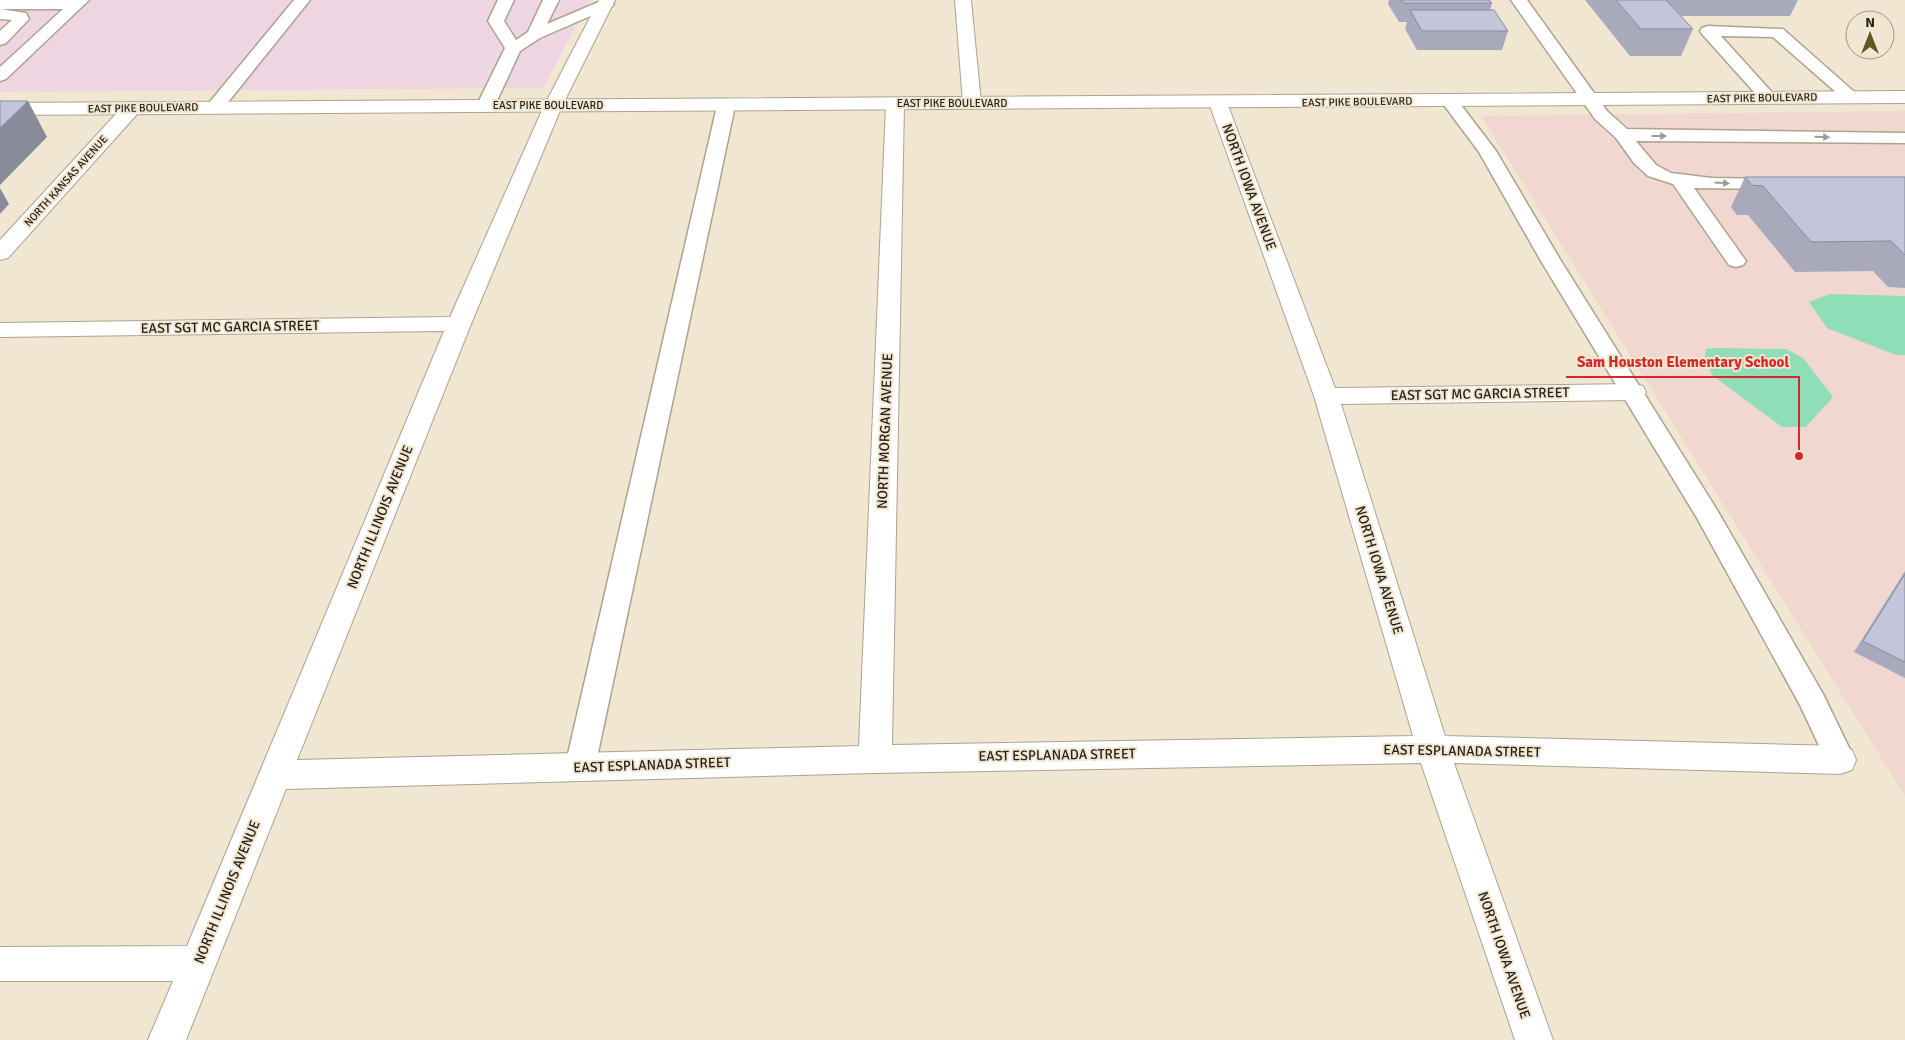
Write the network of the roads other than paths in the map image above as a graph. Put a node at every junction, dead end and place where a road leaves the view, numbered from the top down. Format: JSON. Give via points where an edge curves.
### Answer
{"nodes":[{"id":1,"x":302,"y":0,"type":"edge"},
{"id":2,"x":506,"y":0,"type":"edge"},
{"id":3,"x":551,"y":0,"type":"edge"},
{"id":4,"x":964,"y":0,"type":"edge"},
{"id":5,"x":1519,"y":0,"type":"edge"},
{"id":6,"x":33,"y":2,"type":"edge"},
{"id":7,"x":79,"y":2,"type":"edge"},
{"id":8,"x":607,"y":2,"type":"edge"},
{"id":9,"x":0,"y":4,"type":"edge"},
{"id":10,"x":0,"y":14,"type":"edge"},
{"id":11,"x":534,"y":35,"type":"junction"},
{"id":12,"x":0,"y":40,"type":"edge"},
{"id":13,"x":513,"y":48,"type":"junction"},
{"id":14,"x":6,"y":64,"type":"edge"},
{"id":15,"x":0,"y":76,"type":"edge"},
{"id":16,"x":1852,"y":97,"type":"junction"},
{"id":17,"x":1905,"y":97,"type":"edge"},
{"id":18,"x":1769,"y":98,"type":"junction"},
{"id":19,"x":1592,"y":100,"type":"junction"},
{"id":20,"x":1449,"y":101,"type":"junction"},
{"id":21,"x":972,"y":103,"type":"junction"},
{"id":22,"x":1218,"y":103,"type":"junction"},
{"id":23,"x":895,"y":104,"type":"junction"},
{"id":24,"x":486,"y":105,"type":"junction"},
{"id":25,"x":554,"y":106,"type":"junction"},
{"id":26,"x":726,"y":106,"type":"junction"},
{"id":27,"x":215,"y":107,"type":"junction"},
{"id":28,"x":132,"y":108,"type":"junction"},
{"id":29,"x":0,"y":109,"type":"edge"},
{"id":30,"x":1622,"y":134,"type":"junction"},
{"id":31,"x":1905,"y":138,"type":"edge"},
{"id":32,"x":1679,"y":179,"type":"junction"},
{"id":33,"x":1796,"y":184,"type":"edge"},
{"id":34,"x":0,"y":253,"type":"edge"},
{"id":35,"x":1736,"y":261,"type":"dead end"},
{"id":36,"x":459,"y":324,"type":"junction"},
{"id":37,"x":0,"y":330,"type":"edge"},
{"id":38,"x":1634,"y":392,"type":"junction"},
{"id":39,"x":1326,"y":396,"type":"junction"},
{"id":40,"x":1433,"y":749,"type":"junction"},
{"id":41,"x":875,"y":759,"type":"junction"},
{"id":42,"x":1840,"y":760,"type":"joint"},
{"id":43,"x":580,"y":767,"type":"junction"},
{"id":44,"x":274,"y":775,"type":"junction"},
{"id":45,"x":198,"y":963,"type":"junction"},
{"id":46,"x":0,"y":964,"type":"edge"},
{"id":47,"x":167,"y":1040,"type":"edge"},
{"id":48,"x":1534,"y":1040,"type":"edge"}],
"edges":[{"from":1,"to":27,"type":"lane"},
{"from":2,"to":13,"type":"lane","via":[[496,21]]},
{"from":3,"to":11,"type":"lane"},
{"from":4,"to":21,"type":"street"},
{"from":5,"to":19,"type":"lane"},
{"from":6,"to":7,"type":"lane"},
{"from":6,"to":9,"type":"lane"},
{"from":7,"to":14,"type":"lane"},
{"from":8,"to":11,"type":"lane"},
{"from":8,"to":25,"type":"street","name":"NORTH ILLINOIS AVENUE"},
{"from":10,"to":12,"type":"lane","via":[[21,16],[22,19]]},
{"from":11,"to":13,"type":"lane"},
{"from":13,"to":24,"type":"lane"},
{"from":14,"to":15,"type":"lane"},
{"from":16,"to":17,"type":"street","name":"EAST PIKE BOULEVARD"},
{"from":16,"to":18,"type":"street","name":"EAST PIKE BOULEVARD"},
{"from":16,"to":18,"type":"lane","via":[[1777,32],[1708,31]]},
{"from":18,"to":19,"type":"street","name":"EAST PIKE BOULEVARD"},
{"from":19,"to":20,"type":"street","name":"EAST PIKE BOULEVARD"},
{"from":19,"to":30,"type":"lane"},
{"from":20,"to":22,"type":"street","name":"EAST PIKE BOULEVARD"},
{"from":20,"to":38,"type":"lane","via":[[1487,151],[1551,261]]},
{"from":21,"to":22,"type":"street","name":"EAST PIKE BOULEVARD"},
{"from":21,"to":23,"type":"street","name":"EAST PIKE BOULEVARD"},
{"from":22,"to":39,"type":"street","name":"NORTH IOWA AVENUE"},
{"from":23,"to":26,"type":"street","name":"EAST PIKE BOULEVARD"},
{"from":23,"to":41,"type":"street","name":"NORTH MORGAN AVENUE"},
{"from":24,"to":25,"type":"street","name":"EAST PIKE BOULEVARD"},
{"from":24,"to":27,"type":"street","name":"EAST PIKE BOULEVARD"},
{"from":25,"to":26,"type":"street","name":"EAST PIKE BOULEVARD"},
{"from":25,"to":36,"type":"street","name":"NORTH ILLINOIS AVENUE"},
{"from":26,"to":43,"type":"lane"},
{"from":27,"to":28,"type":"street","name":"EAST PIKE BOULEVARD"},
{"from":28,"to":29,"type":"street","name":"EAST PIKE BOULEVARD"},
{"from":28,"to":34,"type":"street","name":"NORTH KANSAS AVENUE"},
{"from":30,"to":31,"type":"lane","one_way":true},
{"from":30,"to":32,"type":"lane","via":[[1652,171]]},
{"from":32,"to":33,"type":"lane","one_way":true},
{"from":32,"to":35,"type":"lane"},
{"from":36,"to":37,"type":"street","name":"EAST SGT MC GARCIA STREET"},
{"from":36,"to":44,"type":"street","name":"NORTH ILLINOIS AVENUE"},
{"from":38,"to":39,"type":"street","name":"EAST SGT MC GARCIA STREET"},
{"from":38,"to":42,"type":"lane","via":[[1813,702]]},
{"from":39,"to":40,"type":"street","name":"NORTH IOWA AVENUE"},
{"from":40,"to":41,"type":"street","name":"EAST ESPLANADA STREET"},
{"from":40,"to":42,"type":"street","name":"EAST ESPLANADA STREET"},
{"from":40,"to":48,"type":"street","name":"NORTH IOWA AVENUE"},
{"from":41,"to":43,"type":"street","name":"EAST ESPLANADA STREET"},
{"from":43,"to":44,"type":"street","name":"EAST ESPLANADA STREET"},
{"from":44,"to":45,"type":"street","name":"NORTH ILLINOIS AVENUE"},
{"from":45,"to":46,"type":"street"},
{"from":45,"to":47,"type":"street","name":"NORTH ILLINOIS AVENUE"}]}
